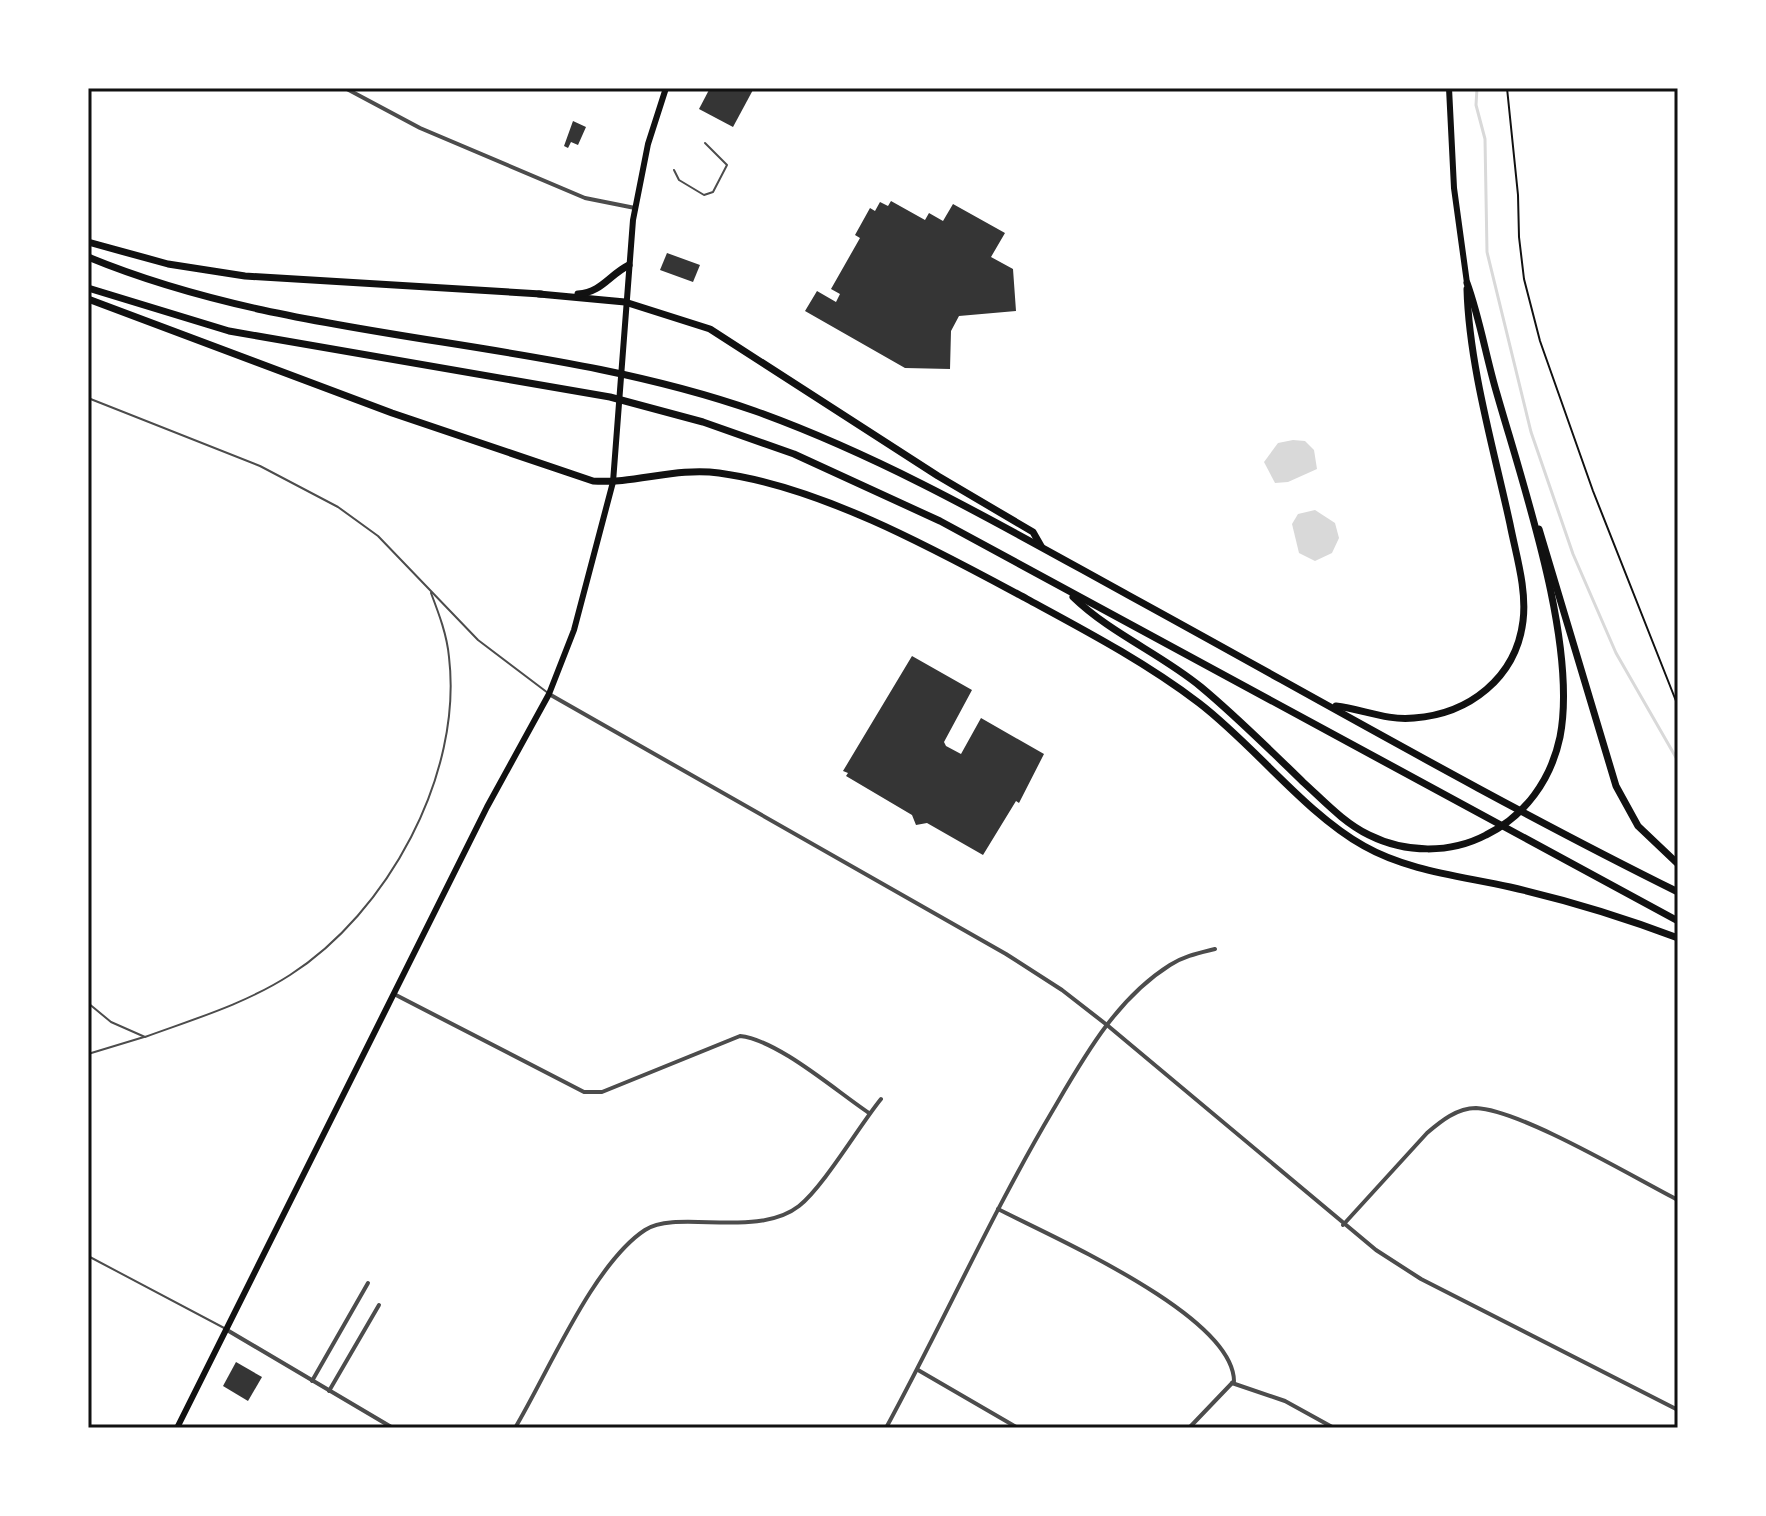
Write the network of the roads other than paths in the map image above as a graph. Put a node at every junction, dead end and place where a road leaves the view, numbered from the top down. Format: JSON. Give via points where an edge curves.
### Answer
{"nodes":[{"id":1,"x":666,"y":88,"type":"edge"},
{"id":2,"x":1449,"y":88,"type":"edge"},
{"id":3,"x":349,"y":89,"type":"edge"},
{"id":4,"x":705,"y":143,"type":"dead end"},
{"id":5,"x":674,"y":170,"type":"dead end"},
{"id":6,"x":635,"y":208,"type":"junction"},
{"id":7,"x":88,"y":242,"type":"edge"},
{"id":8,"x":88,"y":257,"type":"edge"},
{"id":9,"x":629,"y":265,"type":"junction"},
{"id":10,"x":1467,"y":283,"type":"junction"},
{"id":11,"x":88,"y":288,"type":"edge"},
{"id":12,"x":539,"y":294,"type":"junction"},
{"id":13,"x":88,"y":299,"type":"edge"},
{"id":14,"x":625,"y":302,"type":"junction"},
{"id":15,"x":88,"y":398,"type":"edge"},
{"id":16,"x":613,"y":482,"type":"junction"},
{"id":17,"x":1524,"y":486,"type":"junction"},
{"id":18,"x":1042,"y":548,"type":"junction"},
{"id":19,"x":1062,"y":588,"type":"junction"},
{"id":20,"x":431,"y":593,"type":"junction"},
{"id":21,"x":549,"y":694,"type":"junction"},
{"id":22,"x":1330,"y":706,"type":"junction"},
{"id":23,"x":1678,"y":864,"type":"edge"},
{"id":24,"x":1678,"y":892,"type":"edge"},
{"id":25,"x":1678,"y":921,"type":"edge"},
{"id":26,"x":1678,"y":938,"type":"edge"},
{"id":27,"x":1215,"y":949,"type":"dead end"},
{"id":28,"x":394,"y":994,"type":"junction"},
{"id":29,"x":88,"y":1003,"type":"edge"},
{"id":30,"x":1107,"y":1025,"type":"junction"},
{"id":31,"x":145,"y":1037,"type":"junction"},
{"id":32,"x":88,"y":1054,"type":"edge"},
{"id":33,"x":881,"y":1099,"type":"dead end"},
{"id":34,"x":869,"y":1113,"type":"junction"},
{"id":35,"x":1678,"y":1200,"type":"edge"},
{"id":36,"x":998,"y":1209,"type":"junction"},
{"id":37,"x":1343,"y":1225,"type":"junction"},
{"id":38,"x":88,"y":1256,"type":"edge"},
{"id":39,"x":368,"y":1283,"type":"dead end"},
{"id":40,"x":379,"y":1305,"type":"dead end"},
{"id":41,"x":227,"y":1330,"type":"junction"},
{"id":42,"x":918,"y":1370,"type":"junction"},
{"id":43,"x":312,"y":1381,"type":"junction"},
{"id":44,"x":1232,"y":1383,"type":"junction"},
{"id":45,"x":329,"y":1391,"type":"junction"},
{"id":46,"x":1678,"y":1410,"type":"edge"},
{"id":47,"x":177,"y":1428,"type":"edge"},
{"id":48,"x":393,"y":1428,"type":"edge"},
{"id":49,"x":515,"y":1428,"type":"edge"},
{"id":50,"x":886,"y":1428,"type":"edge"},
{"id":51,"x":1018,"y":1428,"type":"edge"},
{"id":52,"x":1189,"y":1428,"type":"edge"},
{"id":53,"x":1334,"y":1428,"type":"edge"}],
"edges":[{"from":1,"to":6,"type":"highway"},
{"from":2,"to":10,"type":"highway","via":[[1454,188]]},
{"from":3,"to":6,"type":"street","via":[[420,128],[585,198]]},
{"from":4,"to":5,"type":"lane","via":[[727,165],[713,192],[704,195],[684,184]]},
{"from":6,"to":9,"type":"highway"},
{"from":7,"to":12,"type":"highway","via":[[153,261],[228,274]]},
{"from":8,"to":18,"type":"highway","via":[[162,285],[254,310],[591,366],[751,410],[840,444]]},
{"from":9,"to":12,"type":"highway","via":[[591,293]]},
{"from":9,"to":14,"type":"highway"},
{"from":10,"to":17,"type":"highway"},
{"from":10,"to":22,"type":"highway","via":[[1520,574],[1524,610],[1519,640],[1491,686],[1454,710],[1402,719]]},
{"from":11,"to":19,"type":"highway","via":[[239,334],[590,393],[744,435],[854,479]]},
{"from":12,"to":14,"type":"highway"},
{"from":13,"to":16,"type":"highway","via":[[392,413],[593,481]]},
{"from":14,"to":16,"type":"highway"},
{"from":14,"to":18,"type":"highway","via":[[682,317],[730,339],[1033,532]]},
{"from":15,"to":20,"type":"lane","via":[[260,466],[316,494],[378,536]]},
{"from":16,"to":21,"type":"highway","via":[[584,601]]},
{"from":16,"to":26,"type":"highway","via":[[676,471],[729,474],[878,524],[980,574],[1163,677],[1226,725],[1333,824],[1367,847],[1410,865],[1594,909]]},
{"from":17,"to":19,"type":"highway","via":[[1555,626],[1561,729],[1548,773],[1529,802],[1498,829],[1465,844],[1404,847],[1357,829],[1202,688],[1141,643],[1092,616]]},
{"from":17,"to":23,"type":"highway","via":[[1616,786],[1644,834]]},
{"from":18,"to":22,"type":"highway"},
{"from":19,"to":25,"type":"highway"},
{"from":20,"to":21,"type":"lane","via":[[478,640]]},
{"from":20,"to":31,"type":"lane","via":[[449,656],[446,725],[419,816],[380,889],[345,931],[292,974],[251,997]]},
{"from":21,"to":28,"type":"highway"},
{"from":21,"to":30,"type":"street","via":[[1006,954]]},
{"from":22,"to":24,"type":"highway"},
{"from":27,"to":30,"type":"street","via":[[1167,966]]},
{"from":28,"to":34,"type":"street","via":[[584,1092],[602,1092],[740,1036],[776,1051]]},
{"from":28,"to":41,"type":"highway"},
{"from":29,"to":31,"type":"lane","via":[[111,1022]]},
{"from":30,"to":36,"type":"street"},
{"from":30,"to":37,"type":"street"},
{"from":31,"to":32,"type":"lane"},
{"from":33,"to":34,"type":"street"},
{"from":34,"to":49,"type":"street","via":[[800,1205],[742,1223],[654,1225],[626,1246],[600,1279]]},
{"from":35,"to":37,"type":"street","via":[[1515,1118],[1473,1108],[1442,1120],[1427,1133]]},
{"from":36,"to":42,"type":"street"},
{"from":36,"to":44,"type":"street","via":[[1182,1310],[1225,1355],[1234,1374]]},
{"from":37,"to":46,"type":"street","via":[[1421,1279]]},
{"from":38,"to":41,"type":"lane"},
{"from":39,"to":43,"type":"street"},
{"from":40,"to":45,"type":"street"},
{"from":41,"to":43,"type":"street"},
{"from":41,"to":47,"type":"highway"},
{"from":42,"to":50,"type":"street"},
{"from":42,"to":51,"type":"street"},
{"from":43,"to":45,"type":"street"},
{"from":44,"to":52,"type":"street"},
{"from":44,"to":53,"type":"street","via":[[1285,1401]]},
{"from":45,"to":48,"type":"street"}]}
